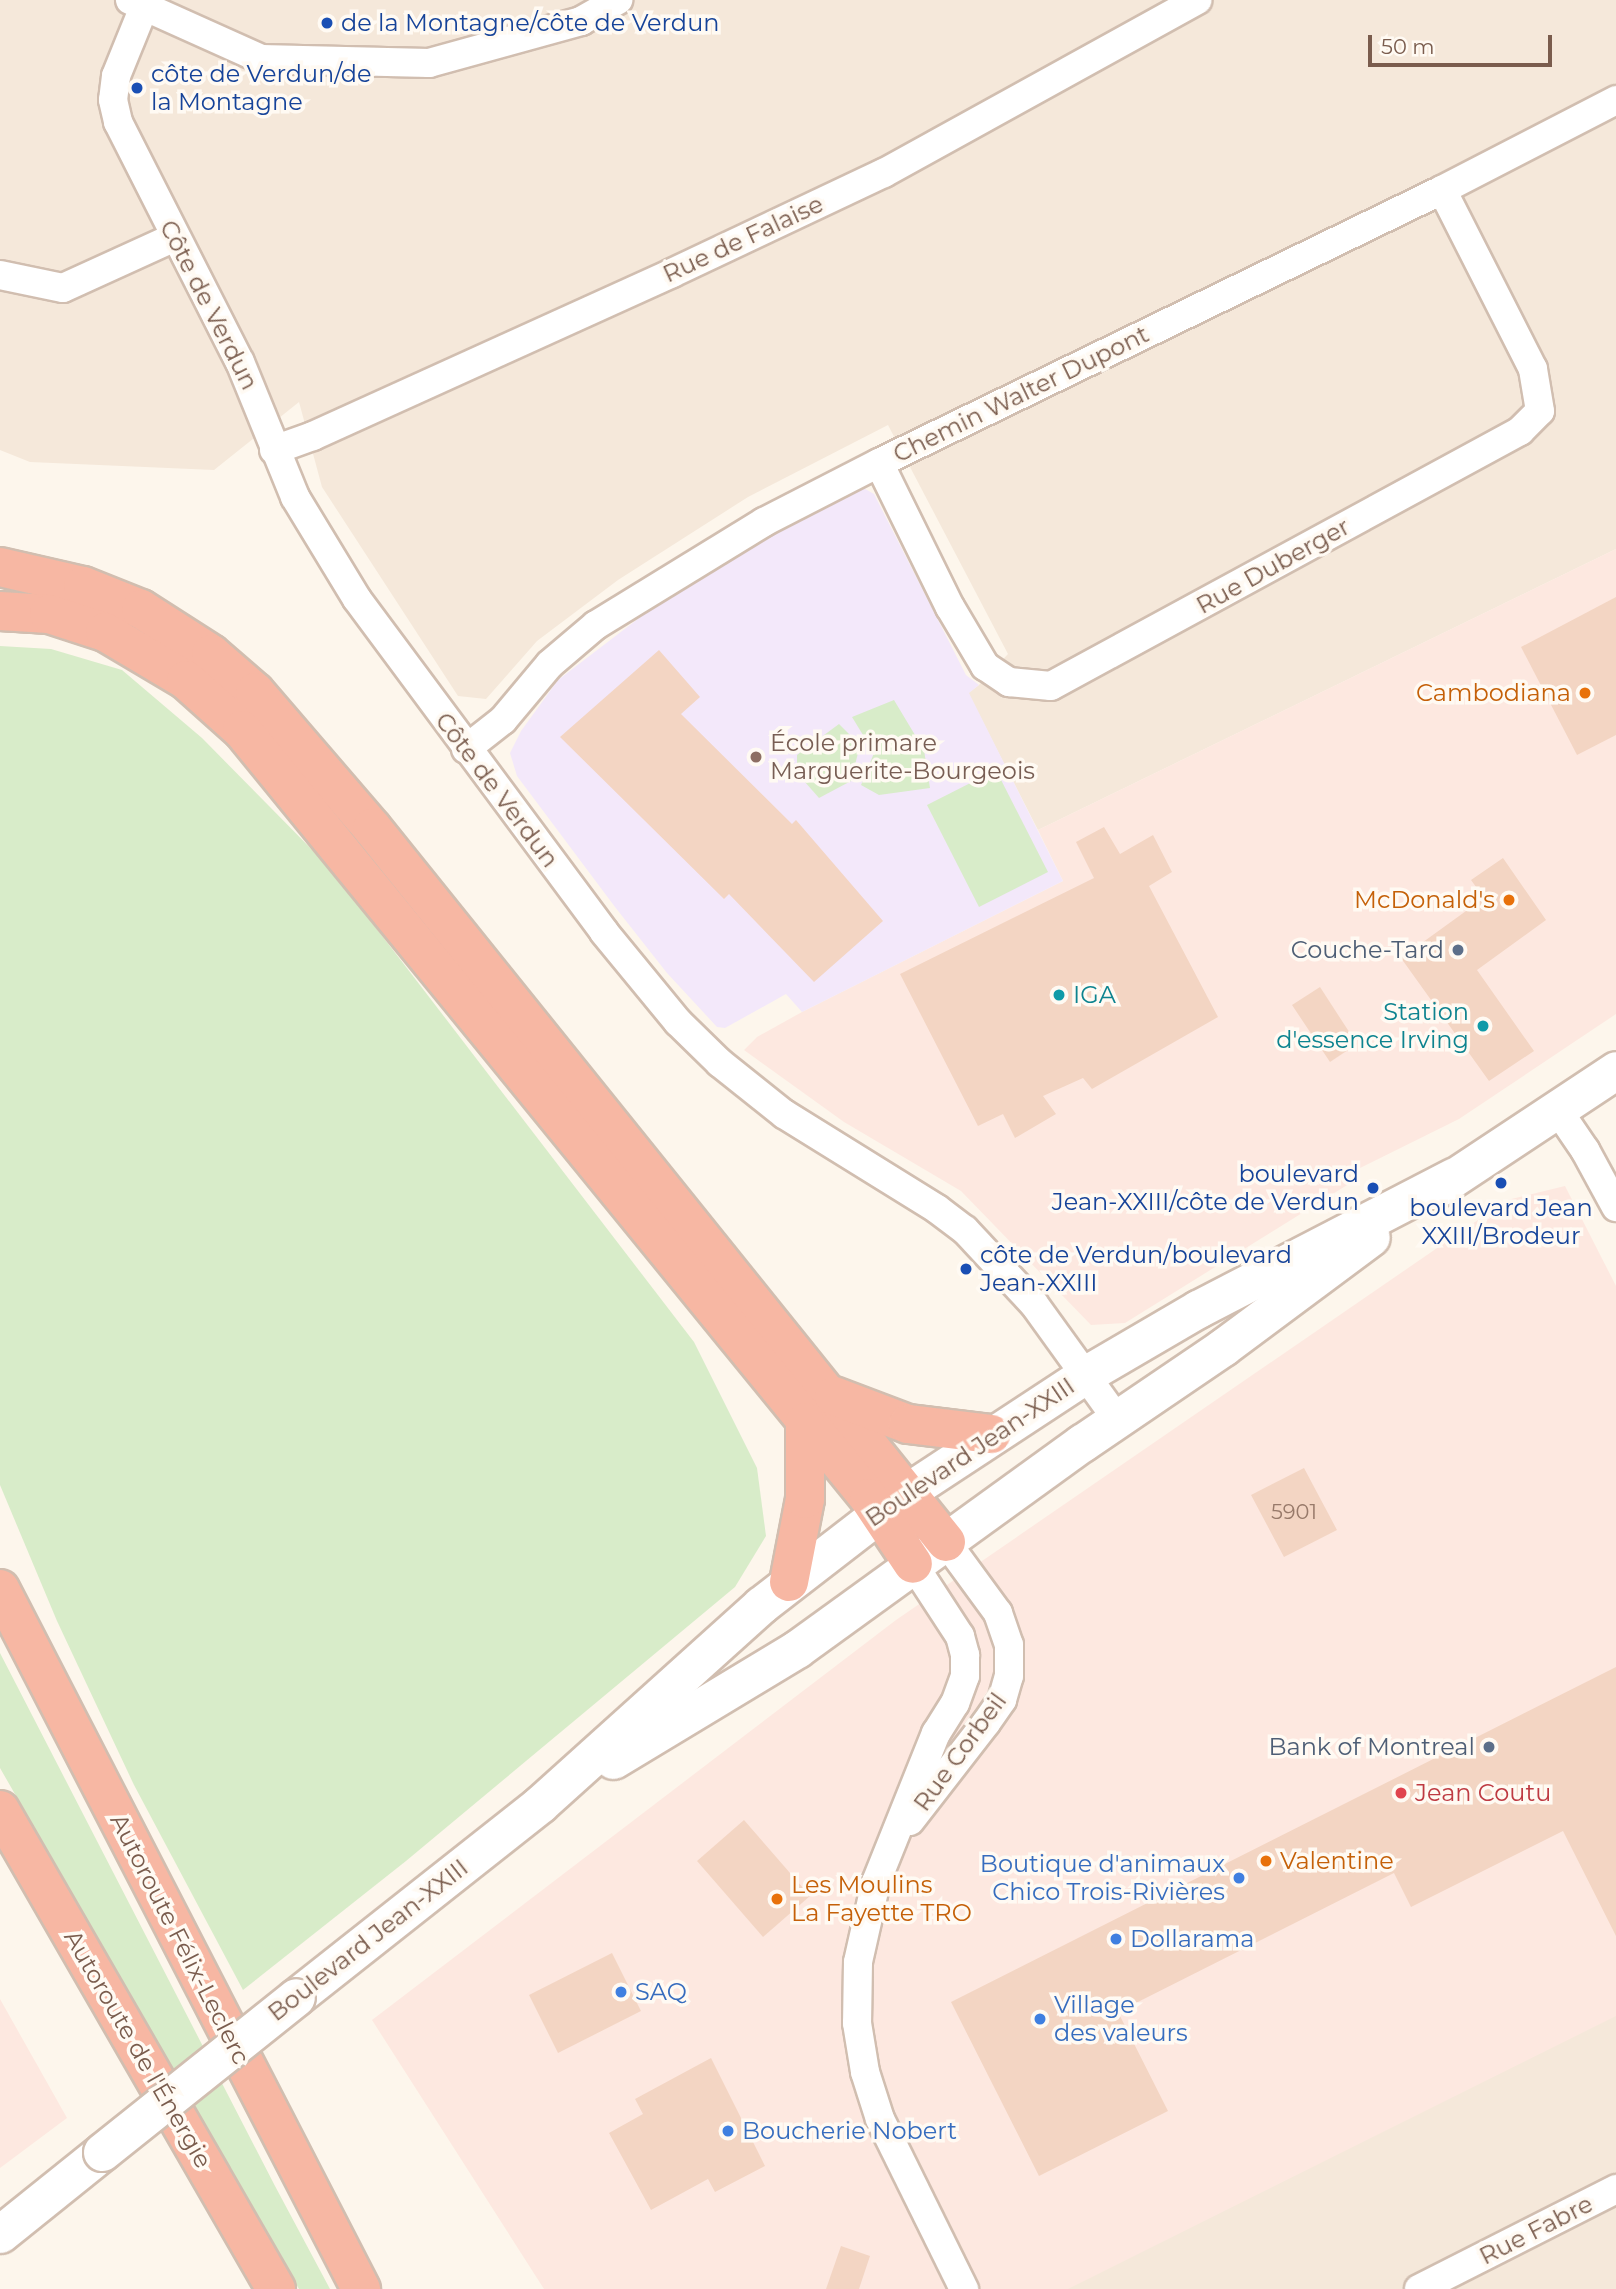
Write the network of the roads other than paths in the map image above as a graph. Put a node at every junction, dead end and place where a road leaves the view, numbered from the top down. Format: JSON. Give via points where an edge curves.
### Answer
{"nodes":[{"id":1,"x":618,"y":0,"type":"edge"},
{"id":2,"x":1197,"y":0,"type":"edge"},
{"id":3,"x":137,"y":3,"type":"edge"},
{"id":4,"x":1616,"y":100,"type":"edge"},
{"id":5,"x":1442,"y":190,"type":"junction"},
{"id":6,"x":175,"y":237,"type":"junction"},
{"id":7,"x":0,"y":275,"type":"edge"},
{"id":8,"x":274,"y":450,"type":"junction"},
{"id":9,"x":879,"y":463,"type":"junction"},
{"id":10,"x":0,"y":566,"type":"edge"},
{"id":11,"x":0,"y":611,"type":"edge"},
{"id":12,"x":467,"y":749,"type":"junction"},
{"id":13,"x":1616,"y":1070,"type":"edge"},
{"id":14,"x":1558,"y":1109,"type":"junction"},
{"id":15,"x":1453,"y":1177,"type":"junction"},
{"id":16,"x":1616,"y":1207,"type":"edge"},
{"id":17,"x":1085,"y":1375,"type":"junction"},
{"id":18,"x":818,"y":1408,"type":"junction"},
{"id":19,"x":1117,"y":1419,"type":"junction"},
{"id":20,"x":990,"y":1434,"type":"junction"},
{"id":21,"x":892,"y":1502,"type":"junction"},
{"id":22,"x":946,"y":1542,"type":"junction"},
{"id":23,"x":913,"y":1564,"type":"junction"},
{"id":24,"x":789,"y":1582,"type":"junction"},
{"id":25,"x":0,"y":1589,"type":"edge"},
{"id":26,"x":540,"y":1804,"type":"junction"},
{"id":27,"x":0,"y":1810,"type":"edge"},
{"id":28,"x":889,"y":1848,"type":"junction"},
{"id":29,"x":1616,"y":2189,"type":"edge"},
{"id":30,"x":0,"y":2234,"type":"edge"},
{"id":31,"x":276,"y":2289,"type":"edge"},
{"id":32,"x":362,"y":2289,"type":"edge"},
{"id":33,"x":964,"y":2289,"type":"edge"},
{"id":34,"x":1419,"y":2289,"type":"edge"}],
"edges":[{"from":1,"to":3,"type":"street","via":[[580,20],[429,63],[261,59]]},
{"from":2,"to":8,"type":"street","name":"Rue de Falaise","via":[[884,173],[561,324]]},
{"from":3,"to":6,"type":"street","name":"Côte de Verdun","via":[[113,100],[118,122]]},
{"from":4,"to":5,"type":"street","name":"Chemin Walter Dupont"},
{"from":5,"to":9,"type":"street","name":"Chemin Walter Dupont"},
{"from":5,"to":9,"type":"street","name":"Rue Duberger","via":[[1533,369],[1540,411],[1520,432],[1051,686],[1009,681],[985,666],[950,607]]},
{"from":6,"to":7,"type":"street","via":[[62,288]]},
{"from":6,"to":8,"type":"street","name":"Côte de Verdun","via":[[240,362]]},
{"from":8,"to":12,"type":"street","name":"Côte de Verdun","via":[[327,554]]},
{"from":9,"to":12,"type":"street","name":"Chemin Walter Dupont","via":[[752,529],[596,625],[550,664],[496,726]]},
{"from":10,"to":18,"type":"highway","via":[[73,583],[141,609],[211,653],[255,692],[372,828]]},
{"from":11,"to":18,"type":"highway","via":[[66,618],[125,642],[186,680],[242,730]]},
{"from":12,"to":17,"type":"street","name":"Côte de Verdun","via":[[604,932],[691,1036],[784,1114],[965,1230],[1034,1304]]},
{"from":13,"to":14,"type":"street","name":"Boulevard Jean-XXIII"},
{"from":14,"to":15,"type":"street","name":"Boulevard Jean-XXIII"},
{"from":14,"to":16,"type":"street"},
{"from":15,"to":17,"type":"street","name":"Boulevard Jean-XXIII","via":[[1231,1291]]},
{"from":15,"to":19,"type":"street","name":"Boulevard Jean-XXIII"},
{"from":17,"to":19,"type":"street","name":"Côte de Verdun"},
{"from":17,"to":20,"type":"street","name":"Boulevard Jean-XXIII"},
{"from":18,"to":20,"type":"highway"},
{"from":18,"to":21,"type":"highway"},
{"from":18,"to":24,"type":"highway"},
{"from":19,"to":22,"type":"street","name":"Boulevard Jean-XXIII"},
{"from":20,"to":21,"type":"street","name":"Boulevard Jean-XXIII"},
{"from":21,"to":22,"type":"highway"},
{"from":21,"to":23,"type":"highway"},
{"from":21,"to":24,"type":"street","name":"Boulevard Jean-XXIII"},
{"from":22,"to":23,"type":"street","name":"Boulevard Jean-XXIII"},
{"from":22,"to":28,"type":"street","name":"Rue Corbeil","via":[[998,1614],[1009,1645],[1009,1676],[1002,1700],[982,1730]]},
{"from":23,"to":26,"type":"street","name":"Boulevard Jean-XXIII","via":[[797,1649]]},
{"from":23,"to":28,"type":"street","name":"Rue Corbeil","via":[[956,1628],[966,1666],[960,1693],[936,1733]]},
{"from":24,"to":26,"type":"street","name":"Boulevard Jean-XXIII"},
{"from":25,"to":32,"type":"highway","name":"Autoroute Félix-Leclerc"},
{"from":26,"to":30,"type":"street","name":"Boulevard Jean-XXIII","bridge":true},
{"from":27,"to":31,"type":"highway","name":"Autoroute de l'Énergie"},
{"from":28,"to":33,"type":"street","name":"Rue Corbeil","via":[[867,1913],[858,1962],[856,2004],[862,2055],[885,2131]]},
{"from":29,"to":34,"type":"street","name":"Rue Fabre"}]}
